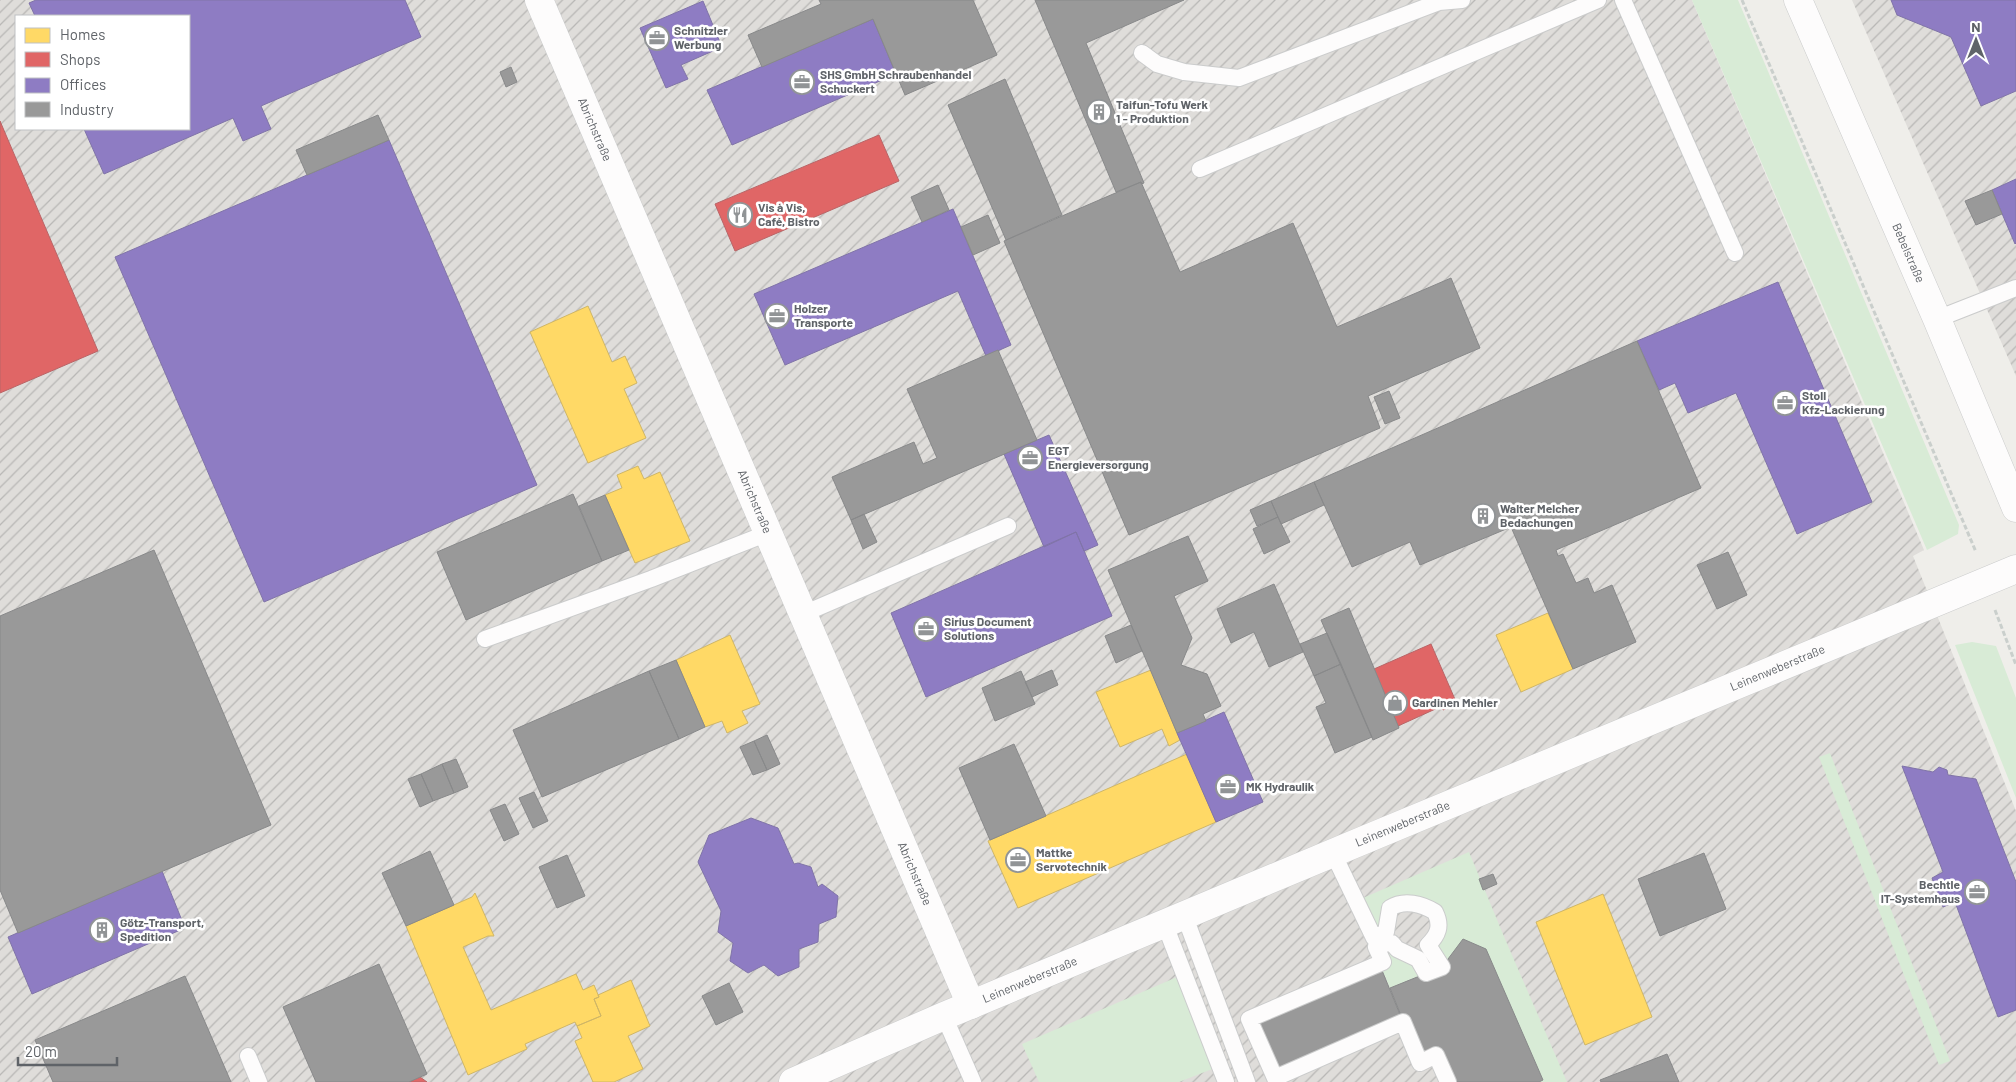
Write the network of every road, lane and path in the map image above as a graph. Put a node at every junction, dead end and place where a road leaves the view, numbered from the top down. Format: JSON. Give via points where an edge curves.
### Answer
{"nodes":[{"id":1,"x":539,"y":0,"type":"edge"},
{"id":2,"x":1462,"y":0,"type":"edge"},
{"id":3,"x":1598,"y":0,"type":"edge"},
{"id":4,"x":1623,"y":0,"type":"edge"},
{"id":5,"x":1742,"y":0,"type":"edge"},
{"id":6,"x":1798,"y":0,"type":"edge"},
{"id":7,"x":1142,"y":53,"type":"dead end"},
{"id":8,"x":1200,"y":169,"type":"dead end"},
{"id":9,"x":1735,"y":253,"type":"dead end"},
{"id":10,"x":2016,"y":288,"type":"edge"},
{"id":11,"x":1937,"y":319,"type":"junction"},
{"id":12,"x":2016,"y":508,"type":"edge"},
{"id":13,"x":1008,"y":526,"type":"dead end"},
{"id":14,"x":768,"y":534,"type":"junction"},
{"id":15,"x":2016,"y":569,"type":"edge"},
{"id":16,"x":1987,"y":582,"type":"junction"},
{"id":17,"x":803,"y":614,"type":"junction"},
{"id":18,"x":485,"y":639,"type":"dead end"},
{"id":19,"x":2016,"y":665,"type":"edge"},
{"id":20,"x":1333,"y":853,"type":"junction"},
{"id":21,"x":1175,"y":921,"type":"junction"},
{"id":22,"x":971,"y":1005,"type":"junction"},
{"id":23,"x":944,"y":1016,"type":"junction"},
{"id":24,"x":248,"y":1056,"type":"dead end"},
{"id":25,"x":259,"y":1082,"type":"edge"},
{"id":26,"x":793,"y":1082,"type":"edge"},
{"id":27,"x":973,"y":1082,"type":"edge"},
{"id":28,"x":1226,"y":1082,"type":"edge"},
{"id":29,"x":1247,"y":1082,"type":"edge"},
{"id":30,"x":1448,"y":1082,"type":"edge"}],
"edges":[{"from":1,"to":14,"type":"street","name":"Abrichstraße"},
{"from":2,"to":7,"type":"lane","via":[[1439,2],[1239,78],[1184,72],[1157,64]]},
{"from":3,"to":8,"type":"lane"},
{"from":4,"to":9,"type":"lane"},
{"from":5,"to":16,"type":"path"},
{"from":6,"to":11,"type":"street","name":"Bebelstraße"},
{"from":10,"to":11,"type":"lane"},
{"from":11,"to":12,"type":"street","name":"Bebelstraße"},
{"from":13,"to":17,"type":"lane"},
{"from":14,"to":17,"type":"street","name":"Abrichstraße"},
{"from":14,"to":18,"type":"lane"},
{"from":15,"to":16,"type":"street","name":"Leinenweberstraße"},
{"from":16,"to":19,"type":"path"},
{"from":16,"to":20,"type":"street","name":"Leinenweberstraße"},
{"from":17,"to":22,"type":"street","name":"Abrichstraße"},
{"from":20,"to":21,"type":"street","name":"Leinenweberstraße"},
{"from":20,"to":30,"type":"lane","via":[[1374,938],[1386,932],[1390,908],[1397,904],[1418,904],[1435,912],[1439,930],[1428,946],[1442,967],[1426,973],[1418,958],[1397,949],[1392,943],[1379,944],[1376,947],[1383,962],[1249,1019],[1275,1078],[1403,1022],[1420,1063],[1436,1055]]},
{"from":21,"to":22,"type":"street","name":"Leinenweberstraße"},
{"from":21,"to":28,"type":"lane"},
{"from":21,"to":29,"type":"lane"},
{"from":22,"to":23,"type":"street","name":"Leinenweberstraße"},
{"from":23,"to":26,"type":"street","name":"Leinenweberstraße"},
{"from":23,"to":27,"type":"lane"},
{"from":24,"to":25,"type":"lane"}]}
